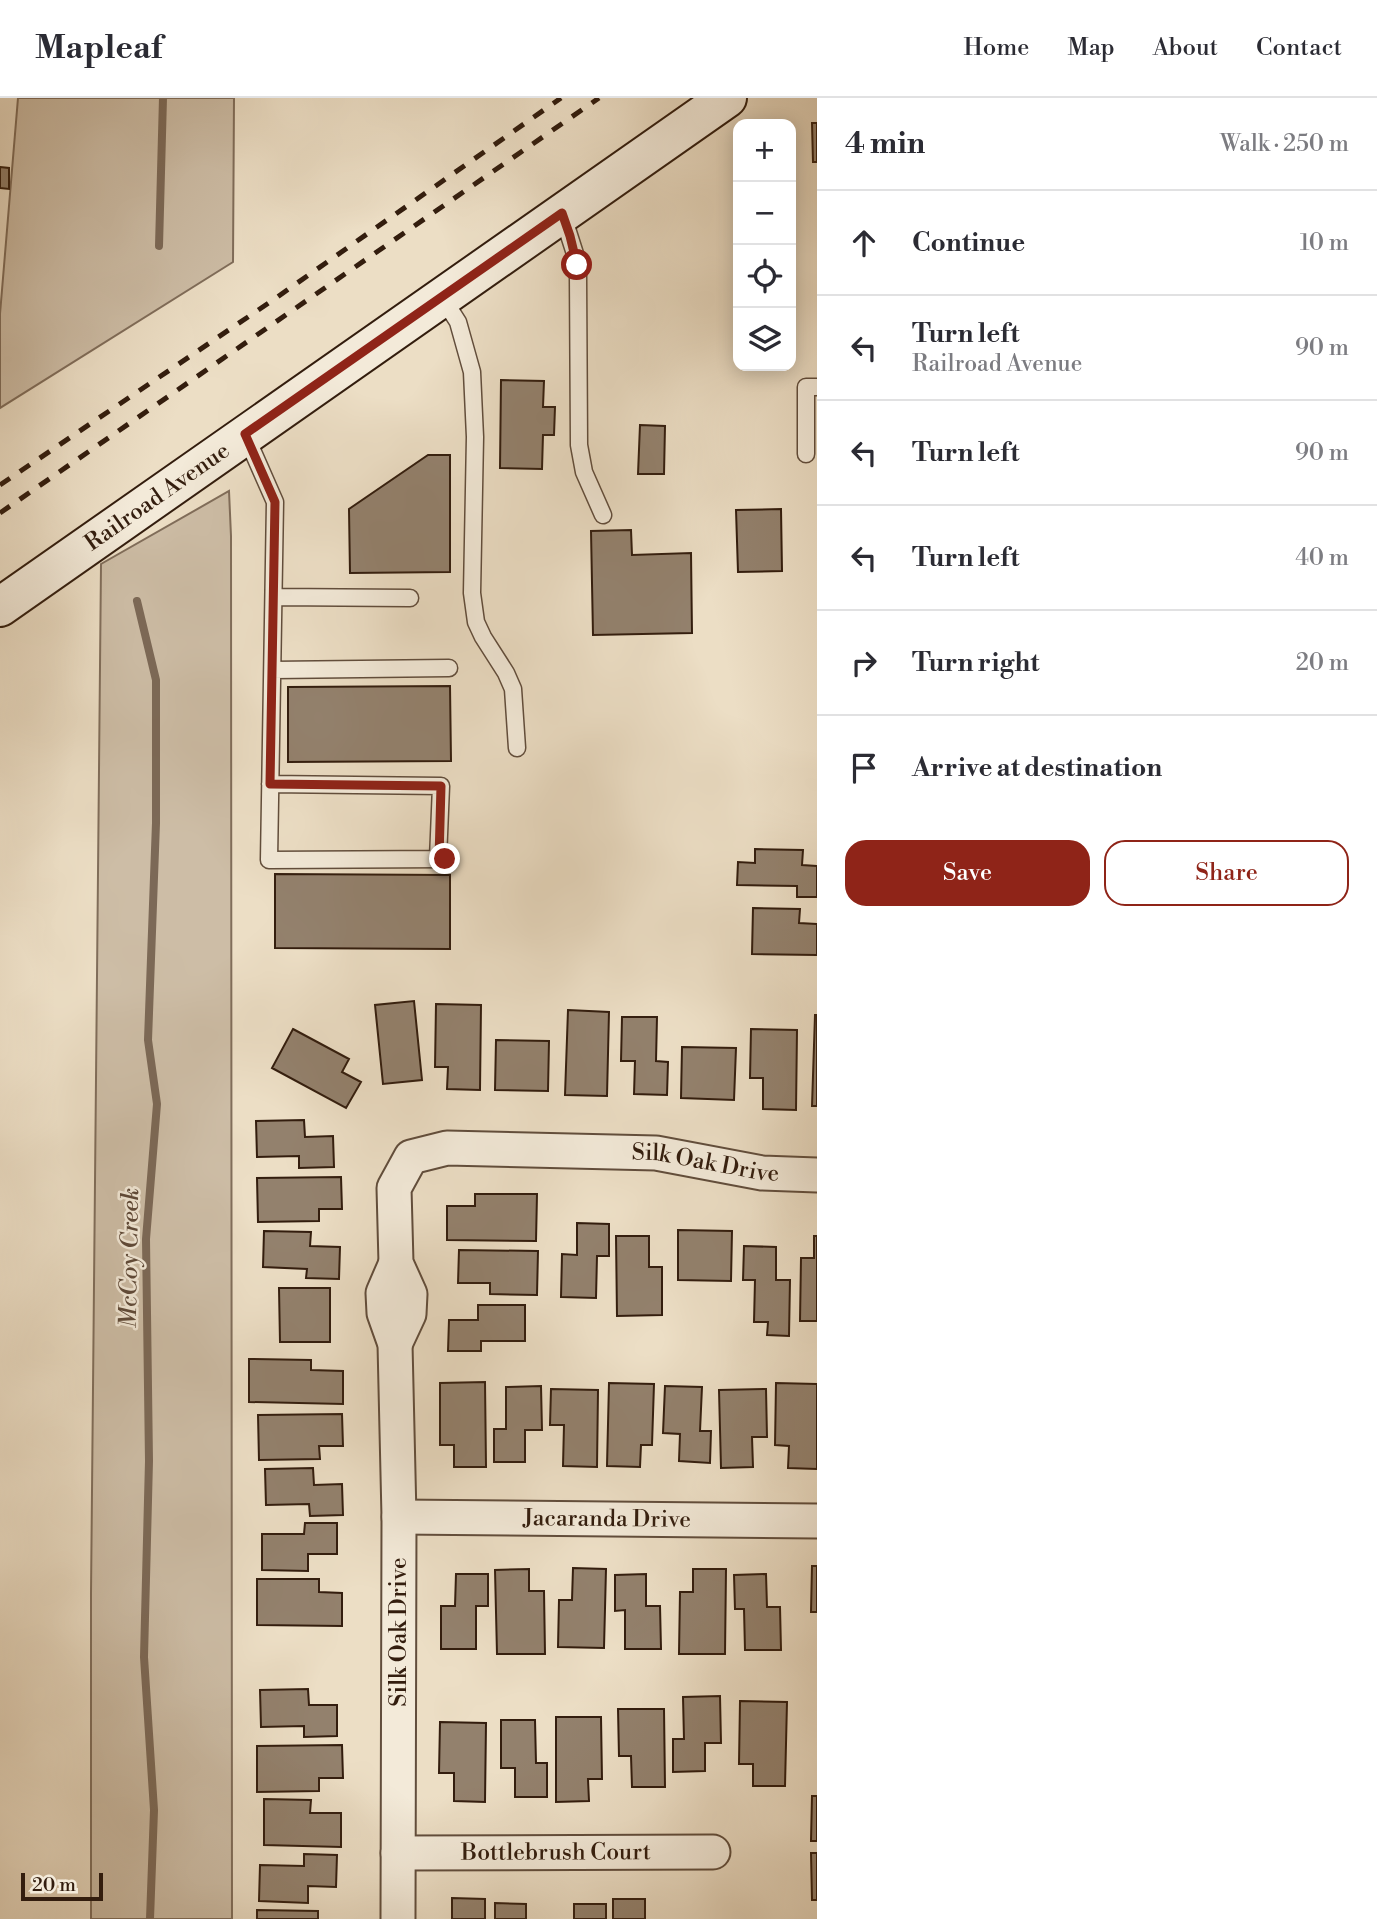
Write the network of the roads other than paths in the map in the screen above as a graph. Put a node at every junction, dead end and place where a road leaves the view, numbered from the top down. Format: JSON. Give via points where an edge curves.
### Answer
{"nodes":[{"id":1,"x":727,"y":98,"type":"edge"},
{"id":2,"x":562,"y":213,"type":"junction"},
{"id":3,"x":442,"y":297,"type":"junction"},
{"id":4,"x":817,"y":387,"type":"edge"},
{"id":5,"x":245,"y":434,"type":"junction"},
{"id":6,"x":806,"y":454,"type":"dead end"},
{"id":7,"x":603,"y":515,"type":"dead end"},
{"id":8,"x":274,"y":597,"type":"junction"},
{"id":9,"x":410,"y":598,"type":"dead end"},
{"id":10,"x":0,"y":607,"type":"edge"},
{"id":11,"x":449,"y":668,"type":"dead end"},
{"id":12,"x":272,"y":670,"type":"junction"},
{"id":13,"x":517,"y":748,"type":"dead end"},
{"id":14,"x":270,"y":784,"type":"junction"},
{"id":15,"x":817,"y":1175,"type":"edge"},
{"id":16,"x":399,"y":1517,"type":"junction"},
{"id":17,"x":817,"y":1521,"type":"edge"},
{"id":18,"x":713,"y":1852,"type":"dead end"},
{"id":19,"x":398,"y":1853,"type":"junction"},
{"id":20,"x":398,"y":1919,"type":"edge"}],
"edges":[{"from":1,"to":2,"type":"main road","name":"Railroad Avenue"},
{"from":2,"to":3,"type":"main road","name":"Railroad Avenue"},
{"from":2,"to":7,"type":"lane","via":[[578,275],[579,445],[584,471]]},
{"from":3,"to":5,"type":"main road","name":"Railroad Avenue"},
{"from":3,"to":13,"type":"lane","via":[[458,322],[472,372],[472,593],[476,622],[513,689]]},
{"from":4,"to":6,"type":"lane","via":[[806,387]]},
{"from":5,"to":8,"type":"lane","via":[[275,502]]},
{"from":5,"to":10,"type":"main road","name":"Railroad Avenue"},
{"from":8,"to":9,"type":"lane"},
{"from":8,"to":12,"type":"lane"},
{"from":11,"to":12,"type":"lane"},
{"from":12,"to":14,"type":"lane"},
{"from":14,"to":14,"type":"lane","via":[[441,786],[442,859],[269,860]]},
{"from":15,"to":16,"type":"street","name":"Silk Oak Drive","via":[[762,1173],[656,1153],[447,1148],[411,1157],[394,1188],[396,1263],[410,1294],[409,1314],[395,1344]]},
{"from":16,"to":17,"type":"street","name":"Jacaranda Drive"},
{"from":16,"to":19,"type":"street","name":"Silk Oak Drive"},
{"from":18,"to":19,"type":"street","name":"Bottlebrush Court"},
{"from":19,"to":20,"type":"street","name":"Silk Oak Drive"}]}
